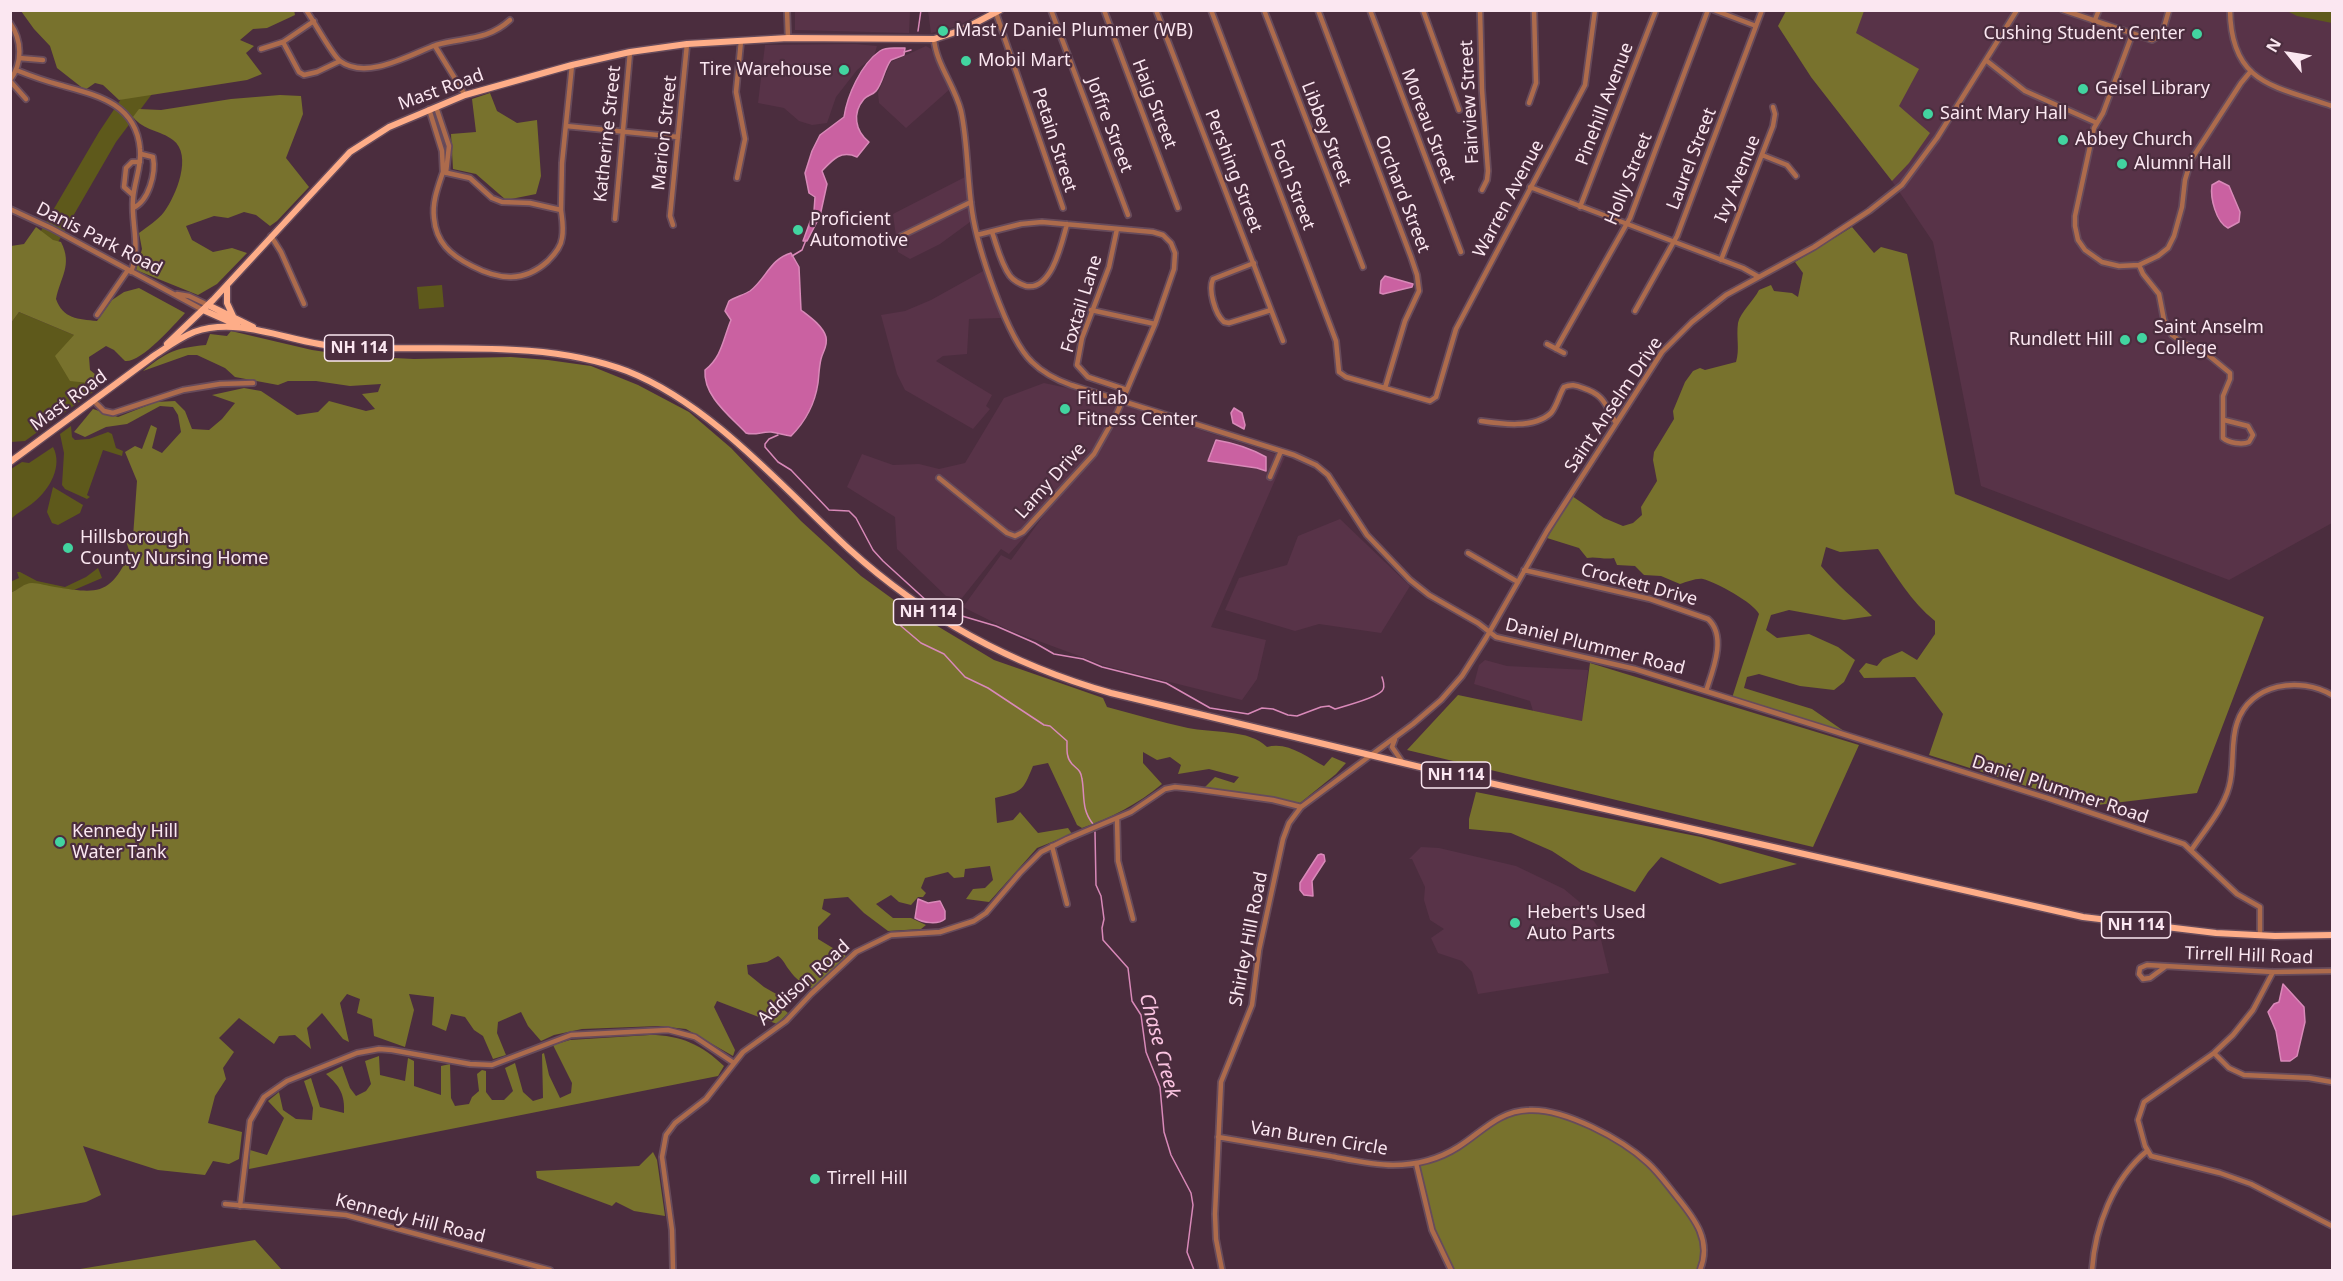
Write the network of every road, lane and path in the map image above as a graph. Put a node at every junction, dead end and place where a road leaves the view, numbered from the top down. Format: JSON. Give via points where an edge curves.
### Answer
{"nodes":[{"id":1,"x":306,"y":10,"type":"edge"},
{"id":2,"x":787,"y":10,"type":"edge"},
{"id":3,"x":1051,"y":10,"type":"edge"},
{"id":4,"x":1104,"y":10,"type":"edge"},
{"id":5,"x":1156,"y":10,"type":"edge"},
{"id":6,"x":1210,"y":10,"type":"edge"},
{"id":7,"x":1264,"y":10,"type":"edge"},
{"id":8,"x":1318,"y":10,"type":"edge"},
{"id":9,"x":1370,"y":10,"type":"edge"},
{"id":10,"x":1423,"y":10,"type":"edge"},
{"id":11,"x":1480,"y":10,"type":"edge"},
{"id":12,"x":1534,"y":10,"type":"edge"},
{"id":13,"x":1595,"y":10,"type":"edge"},
{"id":14,"x":1656,"y":10,"type":"edge"},
{"id":15,"x":1708,"y":10,"type":"edge"},
{"id":16,"x":1714,"y":10,"type":"edge"},
{"id":17,"x":1762,"y":10,"type":"edge"},
{"id":18,"x":2018,"y":10,"type":"edge"},
{"id":19,"x":2063,"y":10,"type":"edge"},
{"id":20,"x":2099,"y":10,"type":"edge"},
{"id":21,"x":2169,"y":10,"type":"edge"},
{"id":22,"x":2230,"y":10,"type":"edge"},
{"id":23,"x":998,"y":12,"type":"edge"},
{"id":24,"x":510,"y":20,"type":"dead end"},
{"id":25,"x":314,"y":21,"type":"junction"},
{"id":26,"x":2094,"y":22,"type":"junction"},
{"id":27,"x":10,"y":23,"type":"edge"},
{"id":28,"x":1756,"y":26,"type":"junction"},
{"id":29,"x":2132,"y":35,"type":"junction"},
{"id":30,"x":18,"y":38,"type":"junction"},
{"id":31,"x":788,"y":38,"type":"junction"},
{"id":32,"x":934,"y":39,"type":"junction"},
{"id":33,"x":10,"y":41,"type":"edge"},
{"id":34,"x":741,"y":41,"type":"junction"},
{"id":35,"x":283,"y":42,"type":"junction"},
{"id":36,"x":687,"y":44,"type":"junction"},
{"id":37,"x":435,"y":46,"type":"junction"},
{"id":38,"x":261,"y":49,"type":"dead end"},
{"id":39,"x":630,"y":52,"type":"junction"},
{"id":40,"x":19,"y":58,"type":"junction"},
{"id":41,"x":44,"y":60,"type":"dead end"},
{"id":42,"x":340,"y":61,"type":"junction"},
{"id":43,"x":1986,"y":61,"type":"junction"},
{"id":44,"x":572,"y":65,"type":"junction"},
{"id":45,"x":16,"y":70,"type":"junction"},
{"id":46,"x":2251,"y":71,"type":"junction"},
{"id":47,"x":10,"y":80,"type":"edge"},
{"id":48,"x":465,"y":95,"type":"junction"},
{"id":49,"x":26,"y":99,"type":"dead end"},
{"id":50,"x":1529,"y":103,"type":"dead end"},
{"id":51,"x":2332,"y":106,"type":"edge"},
{"id":52,"x":1773,"y":107,"type":"dead end"},
{"id":53,"x":433,"y":108,"type":"junction"},
{"id":54,"x":1459,"y":110,"type":"dead end"},
{"id":55,"x":2097,"y":123,"type":"junction"},
{"id":56,"x":566,"y":126,"type":"junction"},
{"id":57,"x":622,"y":132,"type":"junction"},
{"id":58,"x":678,"y":137,"type":"junction"},
{"id":59,"x":141,"y":154,"type":"junction"},
{"id":60,"x":1762,"y":155,"type":"junction"},
{"id":61,"x":140,"y":162,"type":"junction"},
{"id":62,"x":444,"y":172,"type":"junction"},
{"id":63,"x":1796,"y":176,"type":"dead end"},
{"id":64,"x":737,"y":178,"type":"dead end"},
{"id":65,"x":1530,"y":187,"type":"junction"},
{"id":66,"x":1482,"y":190,"type":"dead end"},
{"id":67,"x":133,"y":195,"type":"junction"},
{"id":68,"x":971,"y":202,"type":"junction"},
{"id":69,"x":1580,"y":207,"type":"junction"},
{"id":70,"x":133,"y":208,"type":"junction"},
{"id":71,"x":1063,"y":208,"type":"dead end"},
{"id":72,"x":1178,"y":208,"type":"dead end"},
{"id":73,"x":10,"y":209,"type":"edge"},
{"id":74,"x":561,"y":210,"type":"junction"},
{"id":75,"x":1128,"y":215,"type":"dead end"},
{"id":76,"x":615,"y":219,"type":"dead end"},
{"id":77,"x":1067,"y":224,"type":"junction"},
{"id":78,"x":673,"y":225,"type":"dead end"},
{"id":79,"x":1627,"y":225,"type":"junction"},
{"id":80,"x":1117,"y":229,"type":"junction"},
{"id":81,"x":992,"y":232,"type":"junction"},
{"id":82,"x":271,"y":236,"type":"junction"},
{"id":83,"x":901,"y":236,"type":"dead end"},
{"id":84,"x":977,"y":236,"type":"junction"},
{"id":85,"x":1674,"y":243,"type":"junction"},
{"id":86,"x":1461,"y":252,"type":"dead end"},
{"id":87,"x":1721,"y":260,"type":"junction"},
{"id":88,"x":1254,"y":264,"type":"junction"},
{"id":89,"x":2139,"y":265,"type":"junction"},
{"id":90,"x":1363,"y":267,"type":"dead end"},
{"id":91,"x":130,"y":271,"type":"junction"},
{"id":92,"x":1759,"y":276,"type":"junction"},
{"id":93,"x":228,"y":284,"type":"junction"},
{"id":94,"x":304,"y":303,"type":"dead end"},
{"id":95,"x":206,"y":308,"type":"junction"},
{"id":96,"x":1091,"y":310,"type":"junction"},
{"id":97,"x":1271,"y":310,"type":"junction"},
{"id":98,"x":1635,"y":311,"type":"dead end"},
{"id":99,"x":97,"y":315,"type":"dead end"},
{"id":100,"x":235,"y":318,"type":"junction"},
{"id":101,"x":1155,"y":324,"type":"junction"},
{"id":102,"x":243,"y":328,"type":"junction"},
{"id":103,"x":276,"y":336,"type":"junction"},
{"id":104,"x":1283,"y":341,"type":"dead end"},
{"id":105,"x":1547,"y":344,"type":"dead end"},
{"id":106,"x":1556,"y":349,"type":"junction"},
{"id":107,"x":1564,"y":353,"type":"dead end"},
{"id":108,"x":152,"y":357,"type":"junction"},
{"id":109,"x":253,"y":383,"type":"dead end"},
{"id":110,"x":1386,"y":388,"type":"junction"},
{"id":111,"x":1127,"y":390,"type":"junction"},
{"id":112,"x":94,"y":401,"type":"junction"},
{"id":113,"x":1122,"y":401,"type":"junction"},
{"id":114,"x":2224,"y":420,"type":"junction"},
{"id":115,"x":1481,"y":421,"type":"dead end"},
{"id":116,"x":1616,"y":423,"type":"junction"},
{"id":117,"x":1281,"y":451,"type":"junction"},
{"id":118,"x":10,"y":462,"type":"edge"},
{"id":119,"x":1270,"y":477,"type":"dead end"},
{"id":120,"x":939,"y":478,"type":"dead end"},
{"id":121,"x":1468,"y":553,"type":"dead end"},
{"id":122,"x":1524,"y":570,"type":"junction"},
{"id":123,"x":1518,"y":582,"type":"junction"},
{"id":124,"x":1490,"y":632,"type":"junction"},
{"id":125,"x":1706,"y":691,"type":"junction"},
{"id":126,"x":2332,"y":696,"type":"edge"},
{"id":127,"x":1396,"y":738,"type":"junction"},
{"id":128,"x":1372,"y":755,"type":"junction"},
{"id":129,"x":1403,"y":763,"type":"junction"},
{"id":130,"x":1301,"y":807,"type":"junction"},
{"id":131,"x":1117,"y":818,"type":"junction"},
{"id":132,"x":1052,"y":846,"type":"junction"},
{"id":133,"x":2192,"y":849,"type":"junction"},
{"id":134,"x":1067,"y":904,"type":"dead end"},
{"id":135,"x":1133,"y":919,"type":"dead end"},
{"id":136,"x":2332,"y":934,"type":"edge"},
{"id":137,"x":2259,"y":935,"type":"junction"},
{"id":138,"x":2165,"y":967,"type":"junction"},
{"id":139,"x":2332,"y":971,"type":"edge"},
{"id":140,"x":2273,"y":972,"type":"junction"},
{"id":141,"x":2214,"y":1053,"type":"junction"},
{"id":142,"x":734,"y":1063,"type":"junction"},
{"id":143,"x":2332,"y":1082,"type":"edge"},
{"id":144,"x":1218,"y":1137,"type":"junction"},
{"id":145,"x":2147,"y":1151,"type":"junction"},
{"id":146,"x":1416,"y":1163,"type":"junction"},
{"id":147,"x":225,"y":1204,"type":"dead end"},
{"id":148,"x":240,"y":1206,"type":"junction"},
{"id":149,"x":2332,"y":1226,"type":"edge"},
{"id":150,"x":550,"y":1270,"type":"edge"},
{"id":151,"x":673,"y":1270,"type":"edge"},
{"id":152,"x":1222,"y":1270,"type":"edge"},
{"id":153,"x":1451,"y":1270,"type":"edge"},
{"id":154,"x":1700,"y":1270,"type":"edge"},
{"id":155,"x":2092,"y":1270,"type":"edge"}],
"edges":[{"from":1,"to":25,"type":"street"},
{"from":2,"to":31,"type":"street"},
{"from":3,"to":75,"type":"street","name":"Joffre Street"},
{"from":4,"to":72,"type":"street","name":"Haig Street"},
{"from":5,"to":88,"type":"street","name":"Pershing Street"},
{"from":6,"to":110,"type":"street","name":"Foch Street","via":[[1336,341],[1339,372]]},
{"from":7,"to":90,"type":"street","name":"Libbey Street"},
{"from":8,"to":110,"type":"street","name":"Orchard Street","via":[[1419,284]]},
{"from":9,"to":86,"type":"street","name":"Moreau Street"},
{"from":10,"to":54,"type":"street"},
{"from":11,"to":66,"type":"street","name":"Fairview Street","via":[[1488,171]]},
{"from":12,"to":50,"type":"street","via":[[1536,83]]},
{"from":13,"to":65,"type":"street","name":"Warren Avenue","via":[[1585,85]]},
{"from":14,"to":69,"type":"street","name":"Pinehill Avenue"},
{"from":15,"to":79,"type":"street","name":"Holly Street"},
{"from":16,"to":28,"type":"street"},
{"from":17,"to":28,"type":"street","name":"Laurel Street"},
{"from":18,"to":43,"type":"street","name":"Saint Anselm Drive"},
{"from":19,"to":26,"type":"street"},
{"from":20,"to":26,"type":"street"},
{"from":21,"to":29,"type":"street","via":[[2164,29],[2156,39]]},
{"from":22,"to":46,"type":"street","via":[[2236,51]]},
{"from":23,"to":32,"type":"main road","name":"Mast Road"},
{"from":23,"to":71,"type":"street","name":"Petain Street"},
{"from":24,"to":37,"type":"street","via":[[491,34]]},
{"from":25,"to":35,"type":"street"},
{"from":25,"to":42,"type":"street"},
{"from":26,"to":29,"type":"street"},
{"from":27,"to":30,"type":"street"},
{"from":28,"to":85,"type":"street","name":"Laurel Street"},
{"from":29,"to":55,"type":"street"},
{"from":30,"to":33,"type":"street"},
{"from":30,"to":40,"type":"street"},
{"from":31,"to":32,"type":"main road","name":"Mast Road"},
{"from":31,"to":34,"type":"main road","name":"Mast Road"},
{"from":32,"to":68,"type":"street","name":"Daniel Plummer Road","via":[[960,111]]},
{"from":34,"to":36,"type":"main road","name":"Mast Road"},
{"from":34,"to":64,"type":"street","via":[[736,92],[744,139]]},
{"from":35,"to":38,"type":"street"},
{"from":35,"to":42,"type":"street","via":[[300,73],[307,75]]},
{"from":36,"to":39,"type":"main road","name":"Mast Road"},
{"from":36,"to":58,"type":"street","name":"Marion Street"},
{"from":37,"to":42,"type":"street","via":[[389,64],[358,66]]},
{"from":37,"to":48,"type":"street"},
{"from":39,"to":44,"type":"main road","name":"Mast Road"},
{"from":39,"to":57,"type":"street","name":"Katherine Street"},
{"from":40,"to":41,"type":"street"},
{"from":40,"to":45,"type":"street"},
{"from":43,"to":55,"type":"street","via":[[2025,91]]},
{"from":43,"to":92,"type":"street","name":"Saint Anselm Drive","via":[[1902,185],[1814,247]]},
{"from":44,"to":48,"type":"main road","name":"Mast Road"},
{"from":44,"to":56,"type":"street"},
{"from":45,"to":47,"type":"street"},
{"from":45,"to":59,"type":"street","via":[[112,102],[135,129]]},
{"from":46,"to":51,"type":"street","via":[[2259,78]]},
{"from":46,"to":89,"type":"street","via":[[2191,160],[2170,245]]},
{"from":47,"to":49,"type":"street"},
{"from":48,"to":53,"type":"main road","name":"Mast Road"},
{"from":52,"to":60,"type":"street","name":"Ivy Avenue","via":[[1774,121]]},
{"from":53,"to":62,"type":"street"},
{"from":53,"to":82,"type":"main road","name":"Mast Road","via":[[389,126],[358,145]]},
{"from":55,"to":89,"type":"street","via":[[2075,231],[2085,250],[2098,260],[2119,266]]},
{"from":56,"to":57,"type":"street"},
{"from":56,"to":74,"type":"street"},
{"from":57,"to":58,"type":"street"},
{"from":57,"to":76,"type":"street","name":"Katherine Street"},
{"from":58,"to":78,"type":"street","name":"Marion Street","via":[[670,216]]},
{"from":59,"to":61,"type":"street"},
{"from":59,"to":70,"type":"street","via":[[153,157],[153,171],[144,199]]},
{"from":60,"to":63,"type":"street","via":[[1787,165]]},
{"from":60,"to":87,"type":"street","name":"Ivy Avenue"},
{"from":61,"to":67,"type":"street"},
{"from":61,"to":67,"type":"street","via":[[132,162],[125,172],[124,187]]},
{"from":62,"to":74,"type":"street","via":[[474,180],[492,198],[502,202]]},
{"from":62,"to":74,"type":"street","via":[[433,208],[441,241],[458,259],[494,276],[526,275],[549,259],[562,239]]},
{"from":65,"to":69,"type":"street"},
{"from":65,"to":110,"type":"street","name":"Warren Avenue","via":[[1456,330],[1436,397],[1430,401]]},
{"from":67,"to":70,"type":"street"},
{"from":68,"to":83,"type":"street"},
{"from":68,"to":84,"type":"street","name":"Daniel Plummer Road"},
{"from":69,"to":79,"type":"street"},
{"from":70,"to":91,"type":"street","via":[[137,249]]},
{"from":73,"to":91,"type":"street","name":"Danis Park Road"},
{"from":77,"to":80,"type":"street"},
{"from":77,"to":81,"type":"street","via":[[1032,223]]},
{"from":77,"to":81,"type":"street","via":[[1048,275],[1031,286],[1009,275]]},
{"from":79,"to":85,"type":"street"},
{"from":79,"to":106,"type":"street","name":"Holly Street"},
{"from":80,"to":96,"type":"street","name":"Foxtail Lane","via":[[1109,267]]},
{"from":80,"to":101,"type":"street","via":[[1158,233],[1173,248],[1174,269]]},
{"from":81,"to":84,"type":"street"},
{"from":82,"to":93,"type":"main road","name":"Mast Road"},
{"from":82,"to":94,"type":"street"},
{"from":84,"to":113,"type":"street","name":"Daniel Plummer Road","via":[[1008,324],[1031,361],[1061,381]]},
{"from":85,"to":87,"type":"street"},
{"from":85,"to":98,"type":"street","name":"Laurel Street"},
{"from":87,"to":92,"type":"street"},
{"from":88,"to":97,"type":"street","name":"Pershing Street"},
{"from":88,"to":97,"type":"street","via":[[1211,282],[1219,316],[1229,323]]},
{"from":89,"to":114,"type":"street","via":[[2159,294],[2164,320],[2172,335],[2201,349],[2230,373],[2223,396]]},
{"from":91,"to":95,"type":"street","name":"Danis Park Road","via":[[175,294],[189,296]]},
{"from":91,"to":99,"type":"street"},
{"from":92,"to":116,"type":"street","name":"Saint Anselm Drive","via":[[1718,301],[1670,343]]},
{"from":93,"to":95,"type":"main road","name":"Mast Road"},
{"from":93,"to":100,"type":"main road","via":[[227,303]]},
{"from":95,"to":100,"type":"main road","number":"NH 114"},
{"from":95,"to":102,"type":"main road","number":"NH 114"},
{"from":95,"to":108,"type":"main road","name":"Mast Road","number":"NH 114"},
{"from":96,"to":101,"type":"street"},
{"from":96,"to":111,"type":"street","name":"Foxtail Lane","via":[[1082,338],[1079,368],[1089,377]]},
{"from":97,"to":104,"type":"street","name":"Pershing Street"},
{"from":100,"to":103,"type":"main road","number":"NH 114"},
{"from":101,"to":111,"type":"street"},
{"from":102,"to":103,"type":"main road","number":"NH 114"},
{"from":102,"to":108,"type":"main road","number":"NH 114","via":[[197,331]]},
{"from":103,"to":128,"type":"main road","number":"NH 114","via":[[336,347],[549,353],[626,371],[670,392],[705,416],[879,574],[926,610],[981,643],[1080,684]]},
{"from":105,"to":106,"type":"street"},
{"from":106,"to":107,"type":"street"},
{"from":108,"to":112,"type":"main road","name":"Mast Road","number":"NH 114"},
{"from":109,"to":112,"type":"street","via":[[183,390],[113,413],[104,411]]},
{"from":111,"to":113,"type":"street"},
{"from":112,"to":118,"type":"main road","name":"Mast Road","number":"NH 114"},
{"from":113,"to":117,"type":"street","name":"Daniel Plummer Road"},
{"from":113,"to":120,"type":"street","name":"Lamy Drive","via":[[1102,443],[1086,464],[1019,536],[1007,533]]},
{"from":114,"to":114,"type":"street","via":[[2224,440],[2249,442],[2253,435],[2250,428]]},
{"from":115,"to":116,"type":"street","via":[[1507,424],[1539,420],[1552,411],[1564,387],[1572,385],[1600,396]]},
{"from":116,"to":122,"type":"street","name":"Saint Anselm Drive"},
{"from":117,"to":119,"type":"street"},
{"from":117,"to":124,"type":"street","name":"Daniel Plummer Road","via":[[1321,469],[1335,484],[1367,536],[1397,568],[1429,595]]},
{"from":121,"to":123,"type":"street"},
{"from":122,"to":123,"type":"street","name":"Saint Anselm Drive"},
{"from":122,"to":125,"type":"street","name":"Crockett Drive","via":[[1650,598],[1708,619],[1717,640]]},
{"from":123,"to":124,"type":"street","name":"Saint Anselm Drive"},
{"from":124,"to":125,"type":"street","name":"Daniel Plummer Road","via":[[1496,637],[1614,663]]},
{"from":124,"to":127,"type":"street","name":"Saint Anselm Drive","via":[[1453,687]]},
{"from":125,"to":133,"type":"street","name":"Daniel Plummer Road","via":[[2047,798]]},
{"from":126,"to":133,"type":"street","via":[[2314,686],[2293,684],[2267,691],[2249,702],[2236,725],[2227,792]]},
{"from":127,"to":128,"type":"street","name":"Saint Anselm Drive"},
{"from":127,"to":129,"type":"street","via":[[1392,747]]},
{"from":128,"to":129,"type":"main road","number":"NH 114"},
{"from":128,"to":130,"type":"street","name":"Shirley Hill Road"},
{"from":129,"to":137,"type":"main road","number":"NH 114","via":[[2051,910],[2135,925]]},
{"from":130,"to":131,"type":"street","name":"Addison Road","via":[[1175,787]]},
{"from":130,"to":144,"type":"street","name":"Shirley Hill Road","via":[[1289,823],[1281,847],[1257,958],[1252,1005],[1222,1077]]},
{"from":131,"to":132,"type":"street","name":"Addison Road"},
{"from":131,"to":135,"type":"street","via":[[1118,861]]},
{"from":132,"to":134,"type":"street"},
{"from":132,"to":142,"type":"street","name":"Addison Road","via":[[1034,858],[990,909],[974,921],[940,932],[891,935],[856,952],[786,1021],[752,1044]]},
{"from":133,"to":137,"type":"street","via":[[2237,894],[2260,907]]},
{"from":136,"to":137,"type":"main road","number":"NH 114"},
{"from":138,"to":138,"type":"street","name":"Tirrell Hill Road","via":[[2144,965],[2139,974],[2148,979]]},
{"from":138,"to":140,"type":"street","name":"Tirrell Hill Road"},
{"from":139,"to":140,"type":"street","name":"Tirrell Hill Road"},
{"from":140,"to":141,"type":"street","via":[[2244,1023]]},
{"from":141,"to":143,"type":"street","via":[[2229,1068],[2244,1075]]},
{"from":141,"to":145,"type":"street","via":[[2144,1102],[2138,1120]]},
{"from":142,"to":148,"type":"street","via":[[694,1037],[668,1030],[571,1035],[492,1065],[392,1050],[357,1053],[287,1081],[264,1098],[250,1121]]},
{"from":142,"to":151,"type":"street","name":"Addison Road","via":[[706,1099],[670,1128],[664,1142],[662,1157],[671,1218]]},
{"from":144,"to":146,"type":"street","name":"Van Buren Circle","via":[[1375,1164]]},
{"from":144,"to":152,"type":"street","name":"Shirley Hill Road","via":[[1215,1229]]},
{"from":145,"to":149,"type":"street","via":[[2157,1159],[2251,1184]]},
{"from":145,"to":155,"type":"street","via":[[2130,1166],[2114,1192],[2097,1238]]},
{"from":146,"to":153,"type":"street","via":[[1432,1230]]},
{"from":146,"to":154,"type":"street","name":"Van Buren Circle","via":[[1456,1148],[1489,1123],[1510,1113],[1531,1110],[1562,1115],[1630,1149],[1656,1172],[1698,1224],[1704,1244]]},
{"from":147,"to":148,"type":"street","name":"Kennedy Hill Road"},
{"from":148,"to":150,"type":"street","name":"Kennedy Hill Road","via":[[346,1215]]}]}
